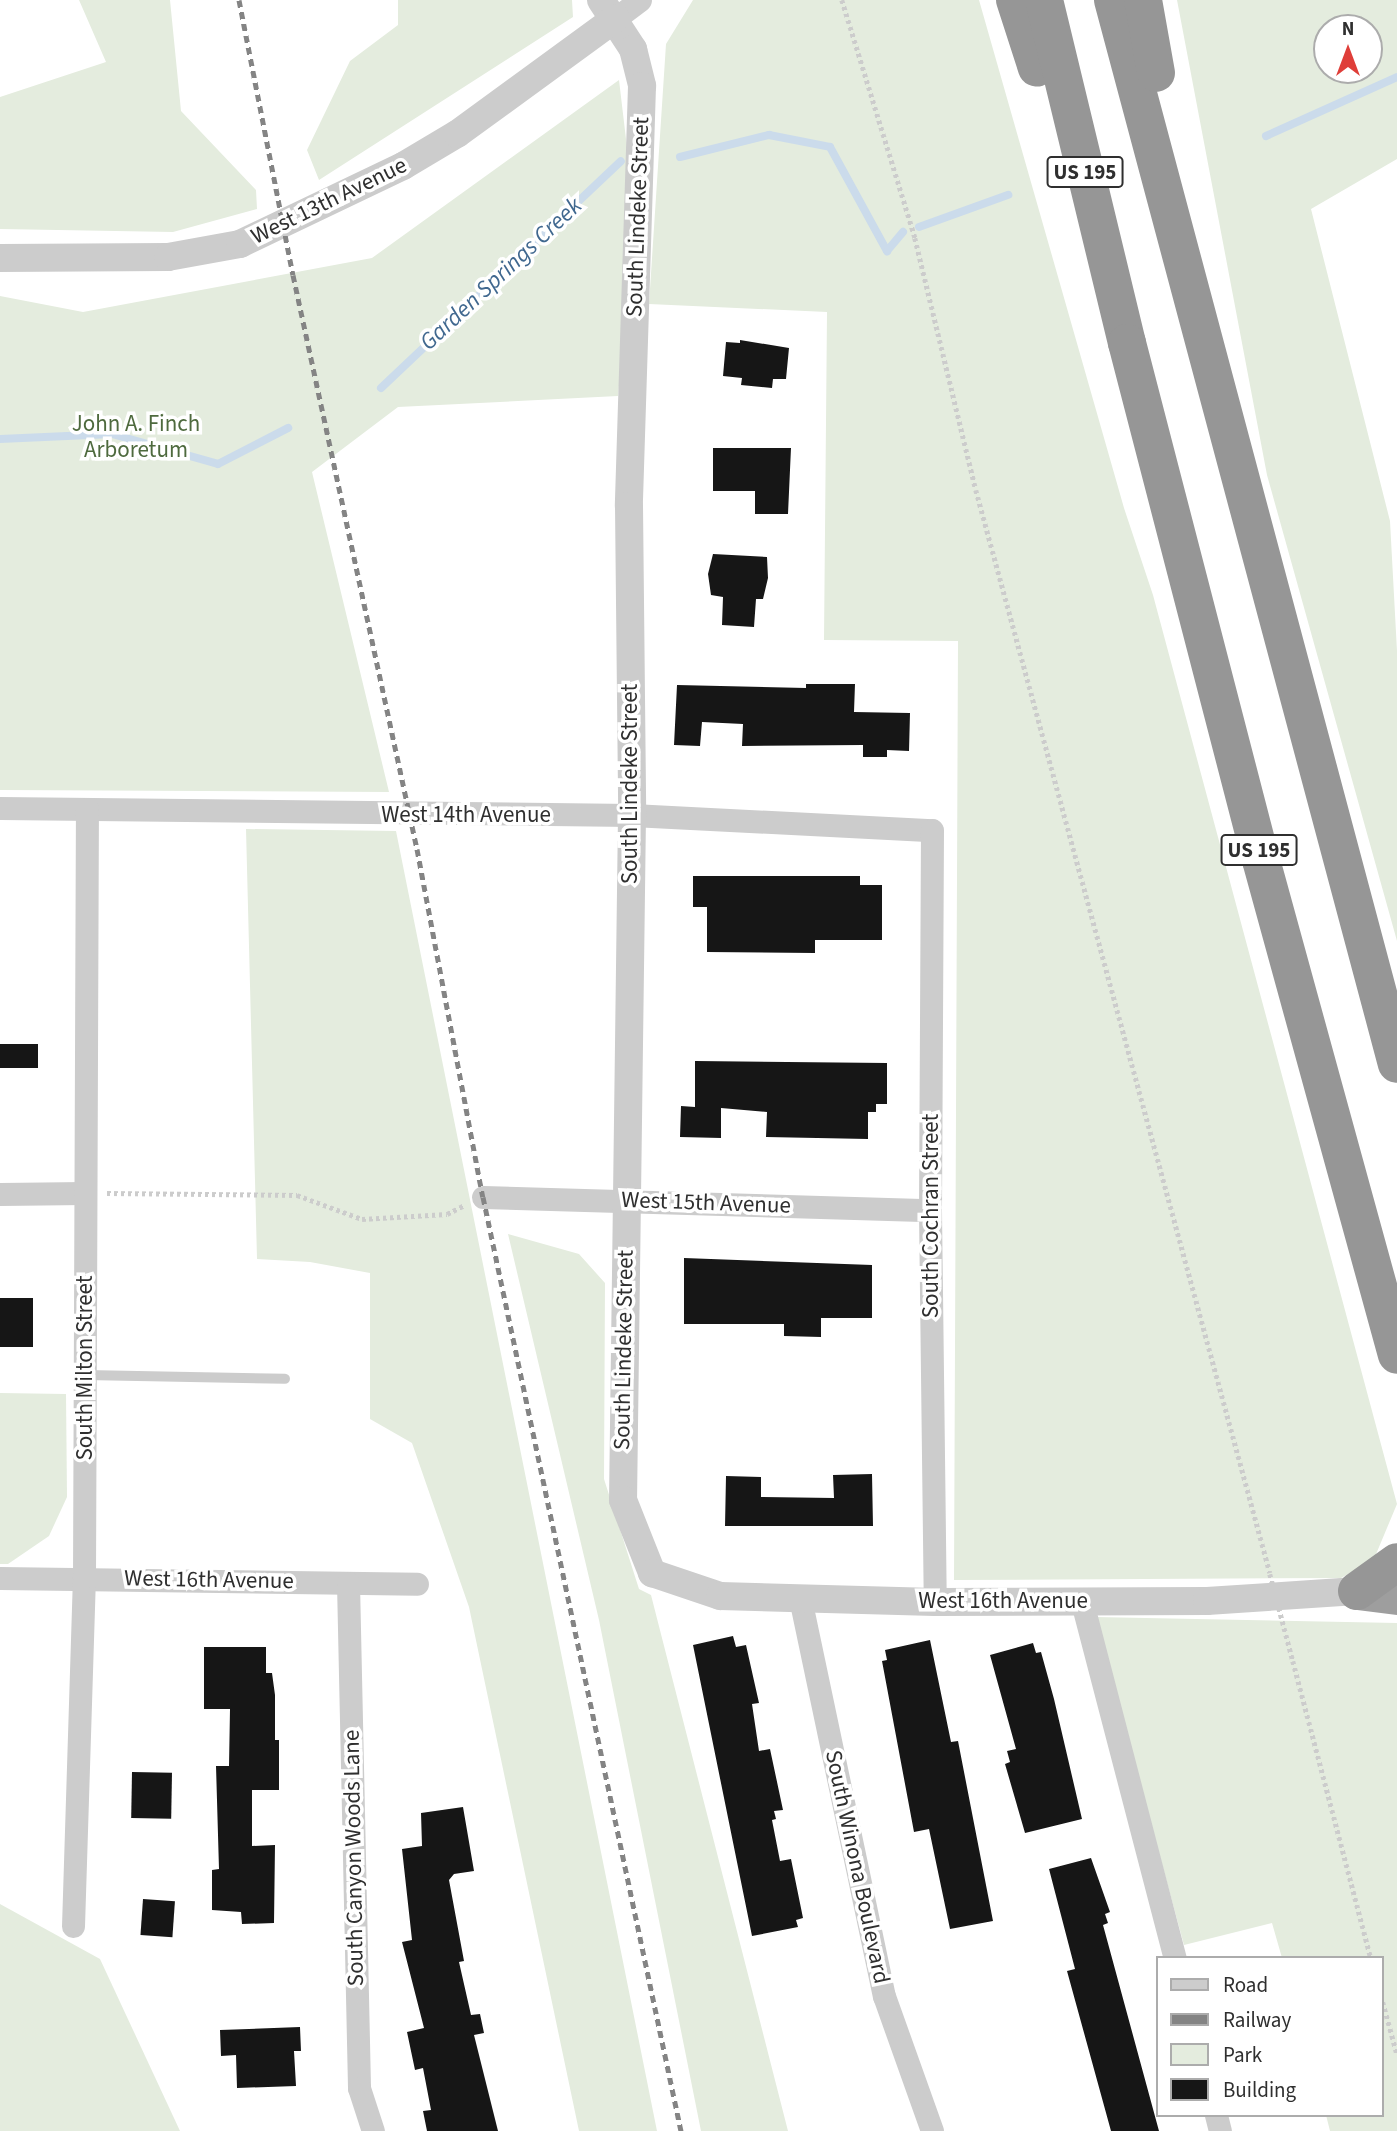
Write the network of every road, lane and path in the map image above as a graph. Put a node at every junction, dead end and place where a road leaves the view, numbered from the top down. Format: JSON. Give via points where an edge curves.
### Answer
{"nodes":[{"id":1,"x":640,"y":0,"type":"edge"},
{"id":2,"x":842,"y":0,"type":"edge"},
{"id":3,"x":1014,"y":0,"type":"edge"},
{"id":4,"x":1044,"y":0,"type":"edge"},
{"id":5,"x":1113,"y":0,"type":"edge"},
{"id":6,"x":1143,"y":0,"type":"edge"},
{"id":7,"x":608,"y":9,"type":"edge"},
{"id":8,"x":0,"y":258,"type":"edge"},
{"id":9,"x":1194,"y":296,"type":"junction"},
{"id":10,"x":1127,"y":343,"type":"junction"},
{"id":11,"x":0,"y":808,"type":"edge"},
{"id":12,"x":87,"y":809,"type":"junction"},
{"id":13,"x":632,"y":815,"type":"junction"},
{"id":14,"x":932,"y":830,"type":"joint"},
{"id":15,"x":1397,"y":1064,"type":"edge"},
{"id":16,"x":85,"y":1193,"type":"junction"},
{"id":17,"x":0,"y":1194,"type":"edge"},
{"id":18,"x":482,"y":1197,"type":"joint"},
{"id":19,"x":626,"y":1200,"type":"junction"},
{"id":20,"x":930,"y":1210,"type":"junction"},
{"id":21,"x":1397,"y":1355,"type":"edge"},
{"id":22,"x":85,"y":1375,"type":"junction"},
{"id":23,"x":285,"y":1379,"type":"dead end"},
{"id":24,"x":1397,"y":1562,"type":"edge"},
{"id":25,"x":652,"y":1573,"type":"joint"},
{"id":26,"x":84,"y":1577,"type":"junction"},
{"id":27,"x":0,"y":1578,"type":"edge"},
{"id":28,"x":348,"y":1583,"type":"junction"},
{"id":29,"x":418,"y":1584,"type":"dead end"},
{"id":30,"x":1397,"y":1589,"type":"edge"},
{"id":31,"x":1357,"y":1591,"type":"junction"},
{"id":32,"x":1397,"y":1596,"type":"edge"},
{"id":33,"x":800,"y":1598,"type":"junction"},
{"id":34,"x":935,"y":1602,"type":"junction"},
{"id":35,"x":1082,"y":1602,"type":"junction"},
{"id":36,"x":73,"y":1926,"type":"dead end"},
{"id":37,"x":1174,"y":1956,"type":"edge"},
{"id":38,"x":1370,"y":1956,"type":"edge"},
{"id":39,"x":1383,"y":2002,"type":"edge"},
{"id":40,"x":1397,"y":2054,"type":"edge"},
{"id":41,"x":373,"y":2131,"type":"edge"},
{"id":42,"x":932,"y":2131,"type":"edge"}],
"edges":[{"from":1,"to":7,"type":"street"},
{"from":2,"to":38,"type":"path","bridge":true,"via":[[915,238],[976,489]]},
{"from":3,"to":10,"type":"highway"},
{"from":4,"to":10,"type":"highway","number":"US 195"},
{"from":5,"to":9,"type":"highway","number":"US 195"},
{"from":6,"to":9,"type":"highway","number":"US 195"},
{"from":7,"to":8,"type":"street","name":"West 13th Avenue","via":[[414,160],[240,244],[168,257]]},
{"from":7,"to":13,"type":"street","name":"South Lindeke Street","via":[[633,49],[642,86],[629,481]]},
{"from":9,"to":15,"type":"highway","number":"US 195"},
{"from":10,"to":21,"type":"highway","number":"US 195"},
{"from":11,"to":12,"type":"street","name":"West 14th Avenue"},
{"from":12,"to":13,"type":"street","name":"West 14th Avenue"},
{"from":12,"to":16,"type":"street","name":"South Milton Street"},
{"from":13,"to":14,"type":"street","name":"West 14th Avenue"},
{"from":13,"to":19,"type":"street","name":"South Lindeke Street"},
{"from":14,"to":20,"type":"street","name":"South Cochran Street"},
{"from":16,"to":17,"type":"street"},
{"from":16,"to":18,"type":"path","via":[[297,1195],[362,1219],[447,1214]]},
{"from":16,"to":22,"type":"street","name":"South Milton Street"},
{"from":18,"to":19,"type":"street","name":"West 15th Avenue"},
{"from":19,"to":20,"type":"street","name":"West 15th Avenue"},
{"from":19,"to":25,"type":"street","name":"South Lindeke Street","via":[[623,1500]]},
{"from":20,"to":34,"type":"street","name":"South Cochran Street"},
{"from":22,"to":23,"type":"lane"},
{"from":22,"to":26,"type":"street","name":"South Milton Street"},
{"from":24,"to":31,"type":"highway"},
{"from":25,"to":33,"type":"street","name":"West 16th Avenue","via":[[720,1596]]},
{"from":26,"to":27,"type":"street","name":"West 16th Avenue"},
{"from":26,"to":28,"type":"street","name":"West 16th Avenue"},
{"from":26,"to":36,"type":"street","name":"South Milton Street"},
{"from":28,"to":29,"type":"street","name":"West 16th Avenue"},
{"from":28,"to":41,"type":"street","name":"South Canyon Woods Lane","via":[[359,2088]]},
{"from":30,"to":31,"type":"highway"},
{"from":31,"to":32,"type":"highway"},
{"from":31,"to":35,"type":"street","name":"West 16th Avenue","via":[[1207,1601]]},
{"from":33,"to":34,"type":"street","name":"West 16th Avenue"},
{"from":33,"to":42,"type":"street","name":"South Winona Boulevard","via":[[884,1996]]},
{"from":34,"to":35,"type":"street","name":"West 16th Avenue"},
{"from":35,"to":37,"type":"street"},
{"from":39,"to":40,"type":"path"}]}
